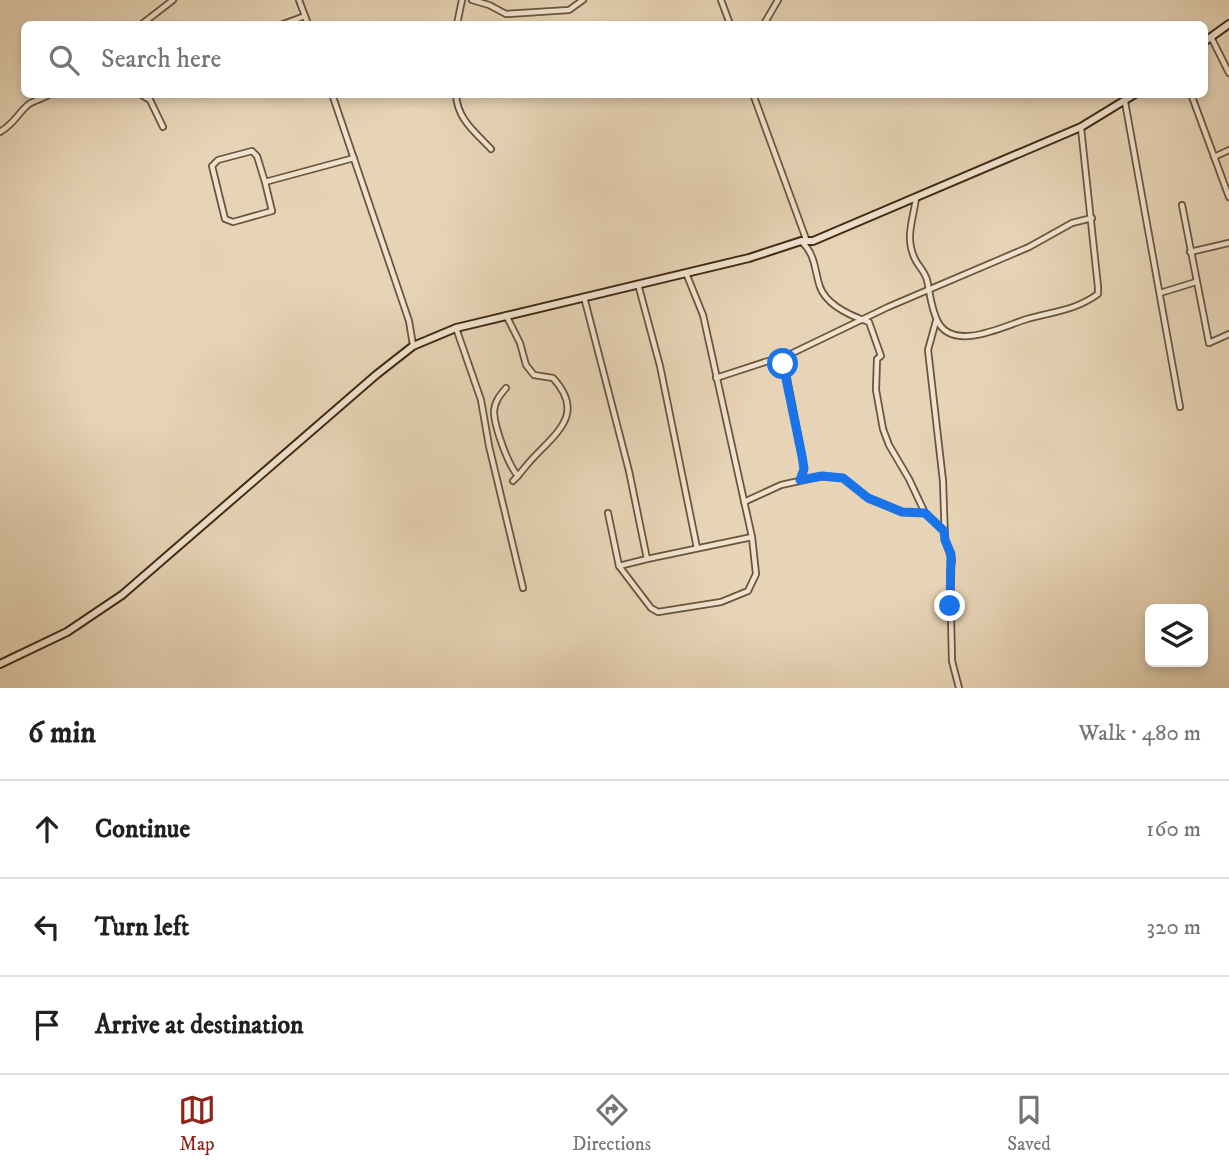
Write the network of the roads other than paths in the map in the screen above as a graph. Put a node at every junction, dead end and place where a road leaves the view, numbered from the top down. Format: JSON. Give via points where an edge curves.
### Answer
{"nodes":[{"id":1,"x":173,"y":0,"type":"edge"},
{"id":2,"x":299,"y":0,"type":"edge"},
{"id":3,"x":462,"y":0,"type":"edge"},
{"id":4,"x":472,"y":0,"type":"edge"},
{"id":5,"x":583,"y":0,"type":"edge"},
{"id":6,"x":721,"y":0,"type":"edge"},
{"id":7,"x":778,"y":0,"type":"edge"},
{"id":8,"x":305,"y":16,"type":"junction"},
{"id":9,"x":146,"y":21,"type":"edge"},
{"id":10,"x":291,"y":21,"type":"edge"},
{"id":11,"x":307,"y":21,"type":"edge"},
{"id":12,"x":458,"y":21,"type":"edge"},
{"id":13,"x":729,"y":21,"type":"edge"},
{"id":14,"x":766,"y":21,"type":"edge"},
{"id":15,"x":1229,"y":24,"type":"edge"},
{"id":16,"x":1211,"y":37,"type":"junction"},
{"id":17,"x":1208,"y":40,"type":"edge"},
{"id":18,"x":1229,"y":74,"type":"edge"},
{"id":19,"x":43,"y":98,"type":"edge"},
{"id":20,"x":147,"y":98,"type":"edge"},
{"id":21,"x":333,"y":98,"type":"edge"},
{"id":22,"x":456,"y":98,"type":"edge"},
{"id":23,"x":754,"y":98,"type":"edge"},
{"id":24,"x":1130,"y":98,"type":"edge"},
{"id":25,"x":1192,"y":98,"type":"edge"},
{"id":26,"x":1125,"y":102,"type":"junction"},
{"id":27,"x":163,"y":127,"type":"dead end"},
{"id":28,"x":1081,"y":127,"type":"junction"},
{"id":29,"x":0,"y":132,"type":"edge"},
{"id":30,"x":491,"y":149,"type":"dead end"},
{"id":31,"x":1229,"y":150,"type":"edge"},
{"id":32,"x":1214,"y":157,"type":"junction"},
{"id":33,"x":354,"y":158,"type":"junction"},
{"id":34,"x":265,"y":182,"type":"junction"},
{"id":35,"x":1229,"y":197,"type":"edge"},
{"id":36,"x":916,"y":198,"type":"junction"},
{"id":37,"x":1182,"y":205,"type":"dead end"},
{"id":38,"x":1092,"y":218,"type":"junction"},
{"id":39,"x":801,"y":241,"type":"junction"},
{"id":40,"x":1229,"y":243,"type":"edge"},
{"id":41,"x":1190,"y":252,"type":"junction"},
{"id":42,"x":686,"y":273,"type":"junction"},
{"id":43,"x":1196,"y":282,"type":"junction"},
{"id":44,"x":638,"y":284,"type":"junction"},
{"id":45,"x":928,"y":290,"type":"junction"},
{"id":46,"x":1160,"y":293,"type":"junction"},
{"id":47,"x":584,"y":297,"type":"junction"},
{"id":48,"x":505,"y":315,"type":"junction"},
{"id":49,"x":861,"y":320,"type":"junction"},
{"id":50,"x":936,"y":320,"type":"junction"},
{"id":51,"x":456,"y":328,"type":"junction"},
{"id":52,"x":1229,"y":334,"type":"edge"},
{"id":53,"x":413,"y":346,"type":"junction"},
{"id":54,"x":776,"y":361,"type":"junction"},
{"id":55,"x":716,"y":378,"type":"junction"},
{"id":56,"x":506,"y":388,"type":"dead end"},
{"id":57,"x":1180,"y":407,"type":"dead end"},
{"id":58,"x":518,"y":476,"type":"junction"},
{"id":59,"x":800,"y":480,"type":"junction"},
{"id":60,"x":513,"y":481,"type":"dead end"},
{"id":61,"x":744,"y":502,"type":"junction"},
{"id":62,"x":608,"y":513,"type":"dead end"},
{"id":63,"x":925,"y":513,"type":"junction"},
{"id":64,"x":944,"y":531,"type":"junction"},
{"id":65,"x":752,"y":537,"type":"junction"},
{"id":66,"x":697,"y":548,"type":"junction"},
{"id":67,"x":647,"y":559,"type":"junction"},
{"id":68,"x":619,"y":566,"type":"junction"},
{"id":69,"x":523,"y":588,"type":"dead end"},
{"id":70,"x":0,"y":664,"type":"edge"},
{"id":71,"x":959,"y":688,"type":"edge"}],
"edges":[{"from":1,"to":9,"type":"street"},
{"from":2,"to":8,"type":"street"},
{"from":3,"to":12,"type":"street"},
{"from":4,"to":5,"type":"street","via":[[506,14],[569,10]]},
{"from":6,"to":13,"type":"street"},
{"from":7,"to":14,"type":"street"},
{"from":8,"to":10,"type":"street"},
{"from":8,"to":11,"type":"street"},
{"from":15,"to":16,"type":"main road"},
{"from":16,"to":17,"type":"main road"},
{"from":16,"to":18,"type":"street"},
{"from":19,"to":29,"type":"street","via":[[32,102]]},
{"from":20,"to":27,"type":"street"},
{"from":21,"to":33,"type":"street"},
{"from":22,"to":30,"type":"street","via":[[462,119]]},
{"from":23,"to":39,"type":"street","via":[[806,239]]},
{"from":24,"to":26,"type":"main road"},
{"from":25,"to":32,"type":"street"},
{"from":26,"to":28,"type":"main road"},
{"from":26,"to":46,"type":"street"},
{"from":28,"to":36,"type":"main road"},
{"from":28,"to":38,"type":"street"},
{"from":31,"to":32,"type":"street"},
{"from":32,"to":35,"type":"street"},
{"from":33,"to":34,"type":"street"},
{"from":33,"to":53,"type":"street","via":[[409,321]]},
{"from":34,"to":34,"type":"street","via":[[252,151],[218,160],[212,166],[229,222],[272,211]]},
{"from":36,"to":39,"type":"main road","via":[[813,241]]},
{"from":36,"to":45,"type":"street","via":[[909,229],[915,261],[924,271]]},
{"from":37,"to":41,"type":"street"},
{"from":38,"to":45,"type":"street"},
{"from":38,"to":50,"type":"street","via":[[1098,294],[1086,302],[966,337],[950,333]]},
{"from":39,"to":42,"type":"main road"},
{"from":39,"to":49,"type":"street","via":[[811,250],[827,300]]},
{"from":40,"to":41,"type":"street"},
{"from":41,"to":43,"type":"street"},
{"from":42,"to":44,"type":"main road"},
{"from":42,"to":55,"type":"street","via":[[703,315]]},
{"from":43,"to":46,"type":"street"},
{"from":43,"to":52,"type":"street","via":[[1209,343]]},
{"from":44,"to":47,"type":"main road"},
{"from":44,"to":66,"type":"street","via":[[660,366]]},
{"from":45,"to":49,"type":"street"},
{"from":45,"to":50,"type":"street"},
{"from":46,"to":57,"type":"street"},
{"from":47,"to":48,"type":"main road"},
{"from":47,"to":67,"type":"street"},
{"from":48,"to":51,"type":"main road"},
{"from":48,"to":58,"type":"street","via":[[526,365],[534,375],[553,378],[569,405],[559,432]]},
{"from":49,"to":54,"type":"street"},
{"from":49,"to":63,"type":"street","via":[[869,323],[880,351],[876,390],[883,429]]},
{"from":50,"to":64,"type":"street","via":[[928,350]]},
{"from":51,"to":53,"type":"main road"},
{"from":51,"to":69,"type":"street","via":[[481,400]]},
{"from":53,"to":70,"type":"main road","via":[[122,594],[67,632]]},
{"from":54,"to":55,"type":"street"},
{"from":54,"to":59,"type":"street","via":[[786,373],[804,469]]},
{"from":55,"to":61,"type":"street"},
{"from":56,"to":58,"type":"street","via":[[494,411]]},
{"from":58,"to":60,"type":"street"},
{"from":59,"to":61,"type":"street"},
{"from":59,"to":63,"type":"street","via":[[843,478],[868,498],[902,512]]},
{"from":61,"to":65,"type":"street"},
{"from":62,"to":68,"type":"street"},
{"from":63,"to":64,"type":"street"},
{"from":64,"to":71,"type":"street","via":[[952,560],[952,662]]},
{"from":65,"to":66,"type":"street"},
{"from":65,"to":68,"type":"street","via":[[756,574],[748,591],[699,607],[658,612]]},
{"from":66,"to":67,"type":"street"},
{"from":67,"to":68,"type":"street"}]}
